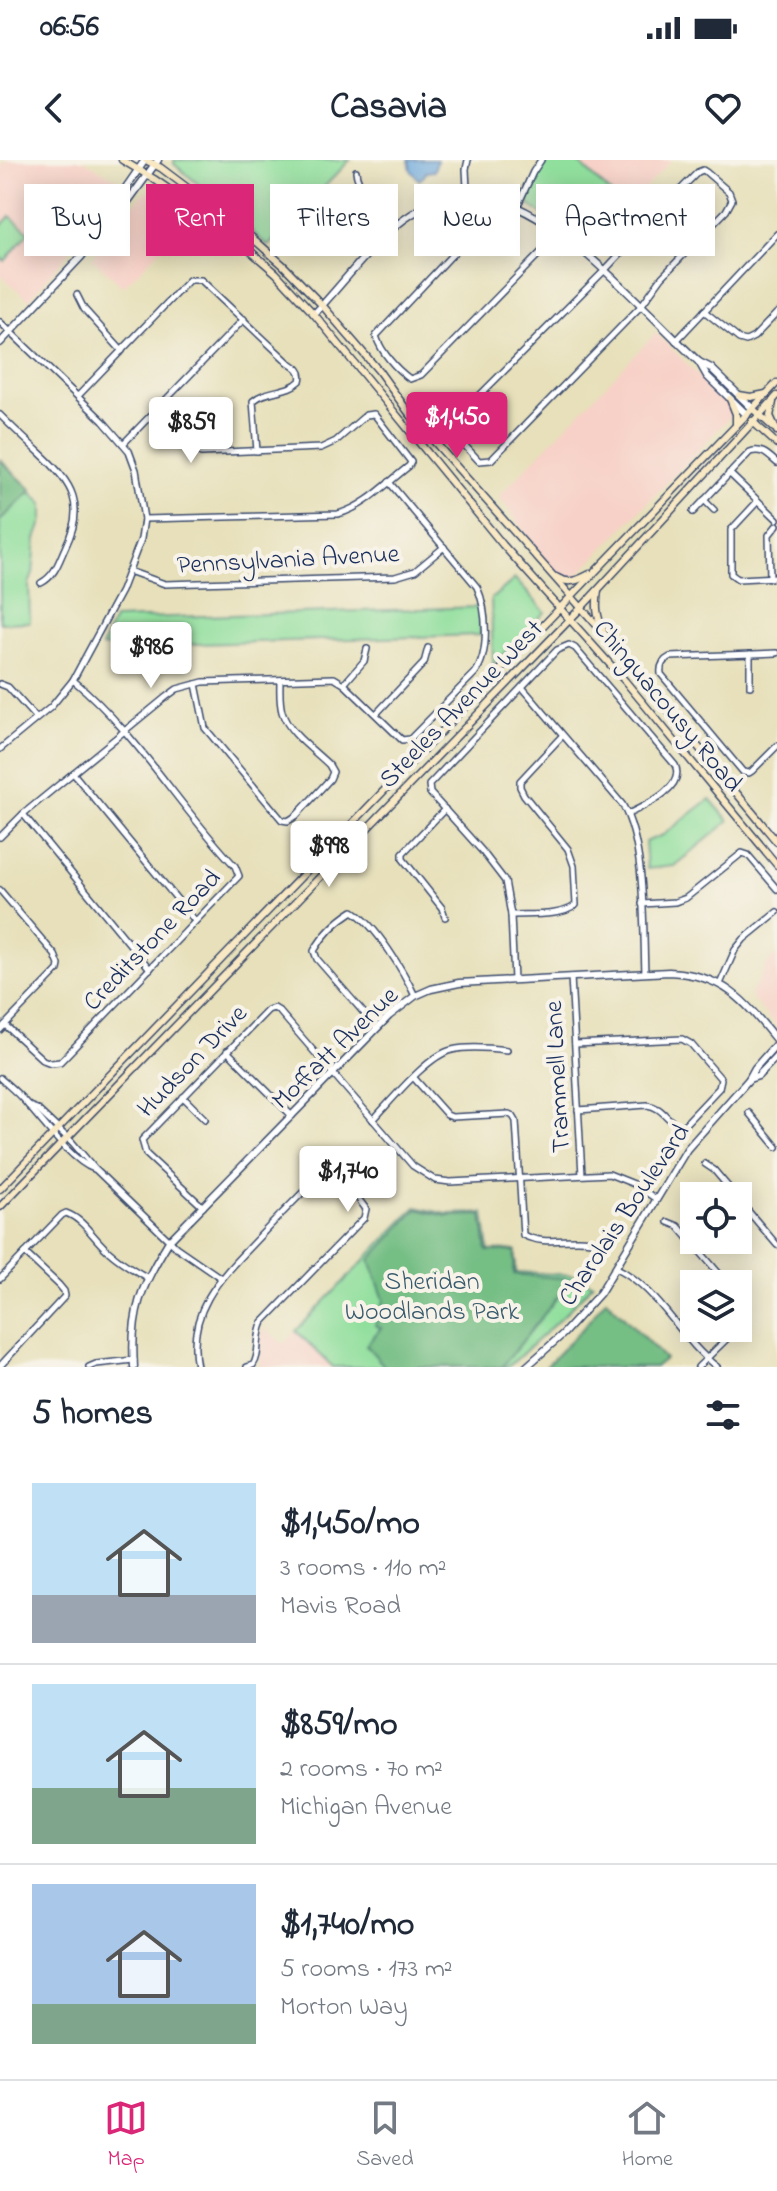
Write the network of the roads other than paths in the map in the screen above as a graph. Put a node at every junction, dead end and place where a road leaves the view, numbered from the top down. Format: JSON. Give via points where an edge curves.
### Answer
{"nodes":[{"id":1,"x":122,"y":160,"type":"edge"},
{"id":2,"x":146,"y":160,"type":"edge"},
{"id":3,"x":468,"y":160,"type":"edge"},
{"id":4,"x":541,"y":160,"type":"edge"},
{"id":5,"x":156,"y":162,"type":"edge"},
{"id":6,"x":138,"y":170,"type":"junction"},
{"id":7,"x":356,"y":171,"type":"dead end"},
{"id":8,"x":147,"y":174,"type":"junction"},
{"id":9,"x":128,"y":184,"type":"edge"},
{"id":10,"x":360,"y":184,"type":"edge"},
{"id":11,"x":467,"y":184,"type":"edge"},
{"id":12,"x":130,"y":198,"type":"edge"},
{"id":13,"x":520,"y":200,"type":"edge"},
{"id":14,"x":414,"y":213,"type":"edge"},
{"id":15,"x":398,"y":224,"type":"edge"},
{"id":16,"x":777,"y":234,"type":"edge"},
{"id":17,"x":82,"y":256,"type":"edge"},
{"id":18,"x":368,"y":256,"type":"edge"},
{"id":19,"x":451,"y":256,"type":"edge"},
{"id":20,"x":537,"y":256,"type":"edge"},
{"id":21,"x":586,"y":256,"type":"edge"},
{"id":22,"x":604,"y":271,"type":"junction"},
{"id":23,"x":77,"y":295,"type":"dead end"},
{"id":24,"x":322,"y":305,"type":"junction"},
{"id":25,"x":641,"y":306,"type":"junction"},
{"id":26,"x":704,"y":311,"type":"junction"},
{"id":27,"x":777,"y":313,"type":"edge"},
{"id":28,"x":314,"y":314,"type":"junction"},
{"id":29,"x":244,"y":319,"type":"junction"},
{"id":30,"x":0,"y":322,"type":"edge"},
{"id":31,"x":11,"y":332,"type":"junction"},
{"id":32,"x":676,"y":341,"type":"junction"},
{"id":33,"x":0,"y":343,"type":"edge"},
{"id":34,"x":122,"y":351,"type":"junction"},
{"id":35,"x":699,"y":362,"type":"junction"},
{"id":36,"x":777,"y":383,"type":"edge"},
{"id":37,"x":766,"y":394,"type":"junction"},
{"id":38,"x":739,"y":395,"type":"junction"},
{"id":39,"x":78,"y":396,"type":"junction"},
{"id":40,"x":776,"y":397,"type":"edge"},
{"id":41,"x":730,"y":399,"type":"junction"},
{"id":42,"x":166,"y":400,"type":"junction"},
{"id":43,"x":753,"y":409,"type":"junction"},
{"id":44,"x":409,"y":413,"type":"junction"},
{"id":45,"x":0,"y":415,"type":"edge"},
{"id":46,"x":747,"y":415,"type":"junction"},
{"id":47,"x":760,"y":415,"type":"junction"},
{"id":48,"x":400,"y":420,"type":"junction"},
{"id":49,"x":753,"y":422,"type":"junction"},
{"id":50,"x":736,"y":426,"type":"junction"},
{"id":51,"x":777,"y":431,"type":"edge"},
{"id":52,"x":768,"y":436,"type":"junction"},
{"id":53,"x":737,"y":439,"type":"junction"},
{"id":54,"x":123,"y":444,"type":"junction"},
{"id":55,"x":777,"y":444,"type":"edge"},
{"id":56,"x":257,"y":451,"type":"junction"},
{"id":57,"x":777,"y":463,"type":"edge"},
{"id":58,"x":729,"y":473,"type":"junction"},
{"id":59,"x":389,"y":482,"type":"junction"},
{"id":60,"x":704,"y":500,"type":"junction"},
{"id":61,"x":758,"y":501,"type":"junction"},
{"id":62,"x":714,"y":510,"type":"dead end"},
{"id":63,"x":693,"y":512,"type":"dead end"},
{"id":64,"x":144,"y":519,"type":"junction"},
{"id":65,"x":777,"y":519,"type":"edge"},
{"id":66,"x":777,"y":525,"type":"edge"},
{"id":67,"x":444,"y":547,"type":"junction"},
{"id":68,"x":600,"y":568,"type":"junction"},
{"id":69,"x":129,"y":571,"type":"junction"},
{"id":70,"x":548,"y":573,"type":"junction"},
{"id":71,"x":774,"y":578,"type":"edge"},
{"id":72,"x":41,"y":583,"type":"dead end"},
{"id":73,"x":598,"y":590,"type":"junction"},
{"id":74,"x":571,"y":598,"type":"junction"},
{"id":75,"x":581,"y":608,"type":"junction"},
{"id":76,"x":560,"y":609,"type":"junction"},
{"id":77,"x":570,"y":619,"type":"junction"},
{"id":78,"x":609,"y":639,"type":"junction"},
{"id":79,"x":428,"y":648,"type":"dead end"},
{"id":80,"x":367,"y":649,"type":"dead end"},
{"id":81,"x":777,"y":653,"type":"edge"},
{"id":82,"x":750,"y":654,"type":"junction"},
{"id":83,"x":73,"y":680,"type":"junction"},
{"id":84,"x":280,"y":680,"type":"junction"},
{"id":85,"x":0,"y":684,"type":"edge"},
{"id":86,"x":196,"y":684,"type":"junction"},
{"id":87,"x":344,"y":684,"type":"junction"},
{"id":88,"x":750,"y":686,"type":"dead end"},
{"id":89,"x":522,"y":687,"type":"junction"},
{"id":90,"x":376,"y":714,"type":"junction"},
{"id":91,"x":36,"y":718,"type":"junction"},
{"id":92,"x":124,"y":730,"type":"junction"},
{"id":93,"x":562,"y":736,"type":"junction"},
{"id":94,"x":777,"y":746,"type":"edge"},
{"id":95,"x":0,"y":749,"type":"edge"},
{"id":96,"x":73,"y":773,"type":"junction"},
{"id":97,"x":445,"y":809,"type":"junction"},
{"id":98,"x":23,"y":814,"type":"junction"},
{"id":99,"x":628,"y":814,"type":"junction"},
{"id":100,"x":0,"y":837,"type":"edge"},
{"id":101,"x":777,"y":842,"type":"edge"},
{"id":102,"x":777,"y":865,"type":"edge"},
{"id":103,"x":777,"y":889,"type":"edge"},
{"id":104,"x":0,"y":890,"type":"edge"},
{"id":105,"x":642,"y":904,"type":"junction"},
{"id":106,"x":777,"y":912,"type":"edge"},
{"id":107,"x":511,"y":915,"type":"junction"},
{"id":108,"x":445,"y":917,"type":"dead end"},
{"id":109,"x":195,"y":921,"type":"junction"},
{"id":110,"x":150,"y":969,"type":"junction"},
{"id":111,"x":645,"y":973,"type":"junction"},
{"id":112,"x":571,"y":977,"type":"junction"},
{"id":113,"x":514,"y":980,"type":"junction"},
{"id":114,"x":720,"y":984,"type":"junction"},
{"id":115,"x":415,"y":996,"type":"junction"},
{"id":116,"x":5,"y":1025,"type":"junction"},
{"id":117,"x":377,"y":1028,"type":"junction"},
{"id":118,"x":0,"y":1030,"type":"edge"},
{"id":119,"x":777,"y":1042,"type":"edge"},
{"id":120,"x":575,"y":1044,"type":"junction"},
{"id":121,"x":507,"y":1050,"type":"dead end"},
{"id":122,"x":227,"y":1051,"type":"junction"},
{"id":123,"x":777,"y":1056,"type":"edge"},
{"id":124,"x":334,"y":1073,"type":"junction"},
{"id":125,"x":0,"y":1078,"type":"edge"},
{"id":126,"x":414,"y":1078,"type":"junction"},
{"id":127,"x":749,"y":1079,"type":"junction"},
{"id":128,"x":183,"y":1097,"type":"junction"},
{"id":129,"x":578,"y":1110,"type":"junction"},
{"id":130,"x":749,"y":1113,"type":"dead end"},
{"id":131,"x":292,"y":1116,"type":"junction"},
{"id":132,"x":205,"y":1119,"type":"dead end"},
{"id":133,"x":373,"y":1120,"type":"junction"},
{"id":134,"x":62,"y":1138,"type":"junction"},
{"id":135,"x":777,"y":1147,"type":"edge"},
{"id":136,"x":705,"y":1164,"type":"dead end"},
{"id":137,"x":95,"y":1169,"type":"junction"},
{"id":138,"x":582,"y":1175,"type":"junction"},
{"id":139,"x":518,"y":1178,"type":"junction"},
{"id":140,"x":724,"y":1182,"type":"edge"},
{"id":141,"x":0,"y":1189,"type":"edge"},
{"id":142,"x":656,"y":1199,"type":"junction"},
{"id":143,"x":0,"y":1207,"type":"edge"},
{"id":144,"x":203,"y":1207,"type":"junction"},
{"id":145,"x":752,"y":1216,"type":"edge"},
{"id":146,"x":668,"y":1222,"type":"dead end"},
{"id":147,"x":169,"y":1241,"type":"junction"},
{"id":148,"x":604,"y":1245,"type":"dead end"},
{"id":149,"x":777,"y":1245,"type":"edge"},
{"id":150,"x":25,"y":1253,"type":"junction"},
{"id":151,"x":617,"y":1268,"type":"junction"},
{"id":152,"x":716,"y":1270,"type":"edge"},
{"id":153,"x":148,"y":1278,"type":"junction"},
{"id":154,"x":221,"y":1278,"type":"junction"},
{"id":155,"x":0,"y":1279,"type":"edge"},
{"id":156,"x":723,"y":1342,"type":"edge"},
{"id":157,"x":706,"y":1358,"type":"junction"},
{"id":158,"x":134,"y":1364,"type":"edge"},
{"id":159,"x":0,"y":1366,"type":"edge"},
{"id":160,"x":89,"y":1367,"type":"edge"},
{"id":161,"x":197,"y":1367,"type":"edge"},
{"id":162,"x":247,"y":1367,"type":"edge"},
{"id":163,"x":526,"y":1367,"type":"edge"},
{"id":164,"x":698,"y":1367,"type":"edge"},
{"id":165,"x":717,"y":1367,"type":"edge"}],
"edges":[{"from":1,"to":6,"type":"main road","name":"Chinguacousy Road"},
{"from":2,"to":5,"type":"main road","name":"Chinguacousy Road"},
{"from":2,"to":6,"type":"street"},
{"from":3,"to":11,"type":"street"},
{"from":4,"to":13,"type":"street"},
{"from":5,"to":8,"type":"street"},
{"from":5,"to":24,"type":"main road","name":"Chinguacousy Road","via":[[241,228]]},
{"from":6,"to":8,"type":"main road","name":"Chinguacousy Road"},
{"from":6,"to":9,"type":"street"},
{"from":7,"to":10,"type":"street"},
{"from":8,"to":12,"type":"street"},
{"from":8,"to":28,"type":"main road","name":"Chinguacousy Road","via":[[219,224]]},
{"from":14,"to":15,"type":"street"},
{"from":16,"to":26,"type":"street"},
{"from":17,"to":31,"type":"street"},
{"from":18,"to":24,"type":"street"},
{"from":19,"to":20,"type":"street","via":[[376,336],[410,379],[421,375]]},
{"from":21,"to":22,"type":"street"},
{"from":22,"to":25,"type":"street"},
{"from":22,"to":25,"type":"street","via":[[698,172],[706,172],[729,192],[732,200],[726,211]]},
{"from":22,"to":25,"type":"street","via":[[460,415],[454,429],[470,454],[479,461],[491,460]]},
{"from":23,"to":34,"type":"street"},
{"from":24,"to":28,"type":"street"},
{"from":24,"to":44,"type":"main road","name":"Chinguacousy Road"},
{"from":25,"to":32,"type":"street"},
{"from":26,"to":27,"type":"street","via":[[746,341]]},
{"from":26,"to":32,"type":"street"},
{"from":28,"to":48,"type":"main road","name":"Chinguacousy Road"},
{"from":29,"to":34,"type":"street","via":[[205,283],[189,280]]},
{"from":29,"to":42,"type":"street"},
{"from":29,"to":56,"type":"street","via":[[301,377],[294,386],[253,401]]},
{"from":30,"to":31,"type":"street"},
{"from":31,"to":33,"type":"street"},
{"from":31,"to":39,"type":"street"},
{"from":32,"to":35,"type":"street"},
{"from":34,"to":39,"type":"street"},
{"from":35,"to":38,"type":"street"},
{"from":35,"to":41,"type":"street"},
{"from":36,"to":37,"type":"main road","name":"Steeles Avenue West"},
{"from":37,"to":38,"type":"main road"},
{"from":37,"to":43,"type":"main road","name":"Steeles Avenue West"},
{"from":38,"to":43,"type":"street"},
{"from":39,"to":54,"type":"street"},
{"from":40,"to":47,"type":"main road","name":"Steeles Avenue West"},
{"from":40,"to":51,"type":"main road","via":[[770,412]]},
{"from":41,"to":46,"type":"street"},
{"from":41,"to":50,"type":"main road"},
{"from":42,"to":54,"type":"street"},
{"from":42,"to":56,"type":"street","via":[[185,421],[197,451]]},
{"from":43,"to":46,"type":"main road","name":"Steeles Avenue West"},
{"from":43,"to":47,"type":"main road"},
{"from":44,"to":48,"type":"main road"},
{"from":44,"to":70,"type":"main road","name":"Chinguacousy Road"},
{"from":45,"to":72,"type":"street","via":[[73,492],[72,535],[53,574]]},
{"from":46,"to":49,"type":"main road"},
{"from":46,"to":50,"type":"main road","name":"Steeles Avenue West"},
{"from":47,"to":49,"type":"main road","name":"Steeles Avenue West"},
{"from":47,"to":51,"type":"main road"},
{"from":48,"to":76,"type":"main road","name":"Chinguacousy Road"},
{"from":49,"to":52,"type":"main road"},
{"from":49,"to":53,"type":"main road","name":"Steeles Avenue West"},
{"from":50,"to":68,"type":"main road","name":"Steeles Avenue West"},
{"from":52,"to":53,"type":"main road","via":[[753,430]]},
{"from":52,"to":55,"type":"main road"},
{"from":53,"to":73,"type":"main road","name":"Steeles Avenue West"},
{"from":54,"to":64,"type":"street","via":[[136,470]]},
{"from":56,"to":59,"type":"street","via":[[321,448],[374,414],[411,462]]},
{"from":57,"to":58,"type":"street","via":[[765,452],[752,451]]},
{"from":58,"to":60,"type":"street"},
{"from":58,"to":61,"type":"street"},
{"from":59,"to":64,"type":"street","via":[[338,514]]},
{"from":59,"to":67,"type":"street"},
{"from":60,"to":62,"type":"street"},
{"from":60,"to":63,"type":"street"},
{"from":61,"to":65,"type":"street"},
{"from":61,"to":71,"type":"street","via":[[731,530],[731,571],[738,579]]},
{"from":64,"to":69,"type":"street"},
{"from":66,"to":71,"type":"street","via":[[769,535]]},
{"from":67,"to":69,"type":"street","name":"Pennsylvania Avenue","via":[[415,571],[395,577],[165,584]]},
{"from":67,"to":90,"type":"street","via":[[482,598],[482,664],[410,739],[402,740]]},
{"from":68,"to":70,"type":"main road","via":[[573,581]]},
{"from":68,"to":74,"type":"main road","name":"Steeles Avenue West"},
{"from":69,"to":83,"type":"street"},
{"from":70,"to":74,"type":"main road","name":"Chinguacousy Road"},
{"from":73,"to":75,"type":"main road","name":"Steeles Avenue West"},
{"from":73,"to":78,"type":"main road","via":[[598,619]]},
{"from":74,"to":75,"type":"main road","name":"Chinguacousy Road"},
{"from":74,"to":76,"type":"main road","name":"Steeles Avenue West"},
{"from":75,"to":77,"type":"main road","name":"Steeles Avenue West"},
{"from":75,"to":78,"type":"main road","name":"Chinguacousy Road"},
{"from":76,"to":77,"type":"main road","name":"Chinguacousy Road"},
{"from":76,"to":134,"type":"main road","name":"Steeles Avenue West"},
{"from":77,"to":102,"type":"main road","name":"Chinguacousy Road"},
{"from":77,"to":134,"type":"main road","name":"Steeles Avenue West"},
{"from":78,"to":101,"type":"main road","name":"Chinguacousy Road"},
{"from":79,"to":90,"type":"street","via":[[424,663]]},
{"from":80,"to":87,"type":"street","via":[[364,661]]},
{"from":81,"to":82,"type":"street"},
{"from":82,"to":88,"type":"street"},
{"from":82,"to":94,"type":"street","via":[[670,657],[661,664],[661,674],[743,772],[752,771]]},
{"from":83,"to":91,"type":"street"},
{"from":83,"to":92,"type":"street","name":"Creditstone Road"},
{"from":84,"to":86,"type":"street"},
{"from":84,"to":86,"type":"street","via":[[284,718],[333,772],[288,821],[205,728]]},
{"from":84,"to":87,"type":"street","via":[[334,678]]},
{"from":85,"to":91,"type":"street"},
{"from":86,"to":92,"type":"street","via":[[177,689]]},
{"from":87,"to":90,"type":"street"},
{"from":89,"to":93,"type":"street"},
{"from":89,"to":97,"type":"street","via":[[429,785]]},
{"from":89,"to":99,"type":"street","via":[[557,650],[575,648],[675,765],[675,783]]},
{"from":91,"to":95,"type":"street"},
{"from":92,"to":96,"type":"street"},
{"from":92,"to":109,"type":"street","name":"Creditstone Road","via":[[239,871],[232,886]]},
{"from":93,"to":99,"type":"street"},
{"from":93,"to":107,"type":"street","via":[[520,787],[568,849],[576,905]]},
{"from":96,"to":98,"type":"street"},
{"from":96,"to":109,"type":"street"},
{"from":97,"to":107,"type":"street","via":[[505,881]]},
{"from":97,"to":108,"type":"street","via":[[403,853]]},
{"from":98,"to":100,"type":"street"},
{"from":98,"to":110,"type":"street"},
{"from":99,"to":105,"type":"street","via":[[637,843]]},
{"from":103,"to":105,"type":"street","via":[[742,853],[686,898]]},
{"from":104,"to":116,"type":"street","via":[[59,965]]},
{"from":105,"to":111,"type":"street"},
{"from":106,"to":114,"type":"street","via":[[735,950]]},
{"from":107,"to":113,"type":"street"},
{"from":109,"to":110,"type":"street","name":"Creditstone Road"},
{"from":110,"to":116,"type":"street","name":"Creditstone Road","via":[[60,1062],[43,1060]]},
{"from":111,"to":112,"type":"street","name":"Moffatt Avenue"},
{"from":111,"to":114,"type":"street","name":"Moffatt Avenue","via":[[689,973]]},
{"from":112,"to":113,"type":"street","name":"Moffatt Avenue"},
{"from":112,"to":120,"type":"street","name":"Trammell Lane"},
{"from":113,"to":115,"type":"street","name":"Moffatt Avenue","via":[[459,983]]},
{"from":114,"to":119,"type":"street","name":"Moffatt Avenue","via":[[749,1006]]},
{"from":115,"to":117,"type":"street","name":"Moffatt Avenue"},
{"from":115,"to":117,"type":"street","via":[[402,969],[359,915],[353,911],[344,917],[314,951]]},
{"from":116,"to":118,"type":"street"},
{"from":117,"to":124,"type":"street","name":"Moffatt Avenue"},
{"from":119,"to":127,"type":"street","name":"Charolais Boulevard"},
{"from":120,"to":129,"type":"street","name":"Trammell Lane"},
{"from":120,"to":129,"type":"street","via":[[682,1039],[721,1079],[719,1088],[679,1126],[656,1106]]},
{"from":121,"to":126,"type":"street","via":[[453,1049]]},
{"from":122,"to":124,"type":"street","name":"Hudson Drive","via":[[274,1008]]},
{"from":122,"to":128,"type":"street","name":"Hudson Drive"},
{"from":122,"to":131,"type":"street"},
{"from":123,"to":127,"type":"street","name":"Charolais Boulevard"},
{"from":124,"to":131,"type":"street","name":"Moffatt Avenue"},
{"from":124,"to":133,"type":"street"},
{"from":125,"to":134,"type":"street"},
{"from":126,"to":133,"type":"street"},
{"from":126,"to":139,"type":"street","via":[[452,1117],[513,1116]]},
{"from":127,"to":142,"type":"street","name":"Charolais Boulevard","via":[[687,1149]]},
{"from":128,"to":132,"type":"street"},
{"from":128,"to":144,"type":"street","name":"Hudson Drive","via":[[142,1146]]},
{"from":129,"to":138,"type":"street","name":"Trammell Lane"},
{"from":130,"to":135,"type":"street"},
{"from":131,"to":144,"type":"street","name":"Moffatt Avenue"},
{"from":133,"to":139,"type":"street","via":[[413,1166],[435,1180]]},
{"from":134,"to":137,"type":"street"},
{"from":134,"to":137,"type":"street"},
{"from":134,"to":141,"type":"main road","name":"Steeles Avenue West"},
{"from":134,"to":143,"type":"main road","name":"Steeles Avenue West"},
{"from":136,"to":140,"type":"street"},
{"from":137,"to":147,"type":"street"},
{"from":138,"to":139,"type":"street"},
{"from":138,"to":142,"type":"street","via":[[621,1177]]},
{"from":139,"to":148,"type":"street","via":[[523,1235]]},
{"from":142,"to":151,"type":"street","name":"Charolais Boulevard"},
{"from":144,"to":147,"type":"street","name":"Moffatt Avenue"},
{"from":145,"to":149,"type":"street"},
{"from":146,"to":152,"type":"street","via":[[678,1226]]},
{"from":147,"to":153,"type":"street","name":"Moffatt Avenue"},
{"from":147,"to":154,"type":"street"},
{"from":150,"to":153,"type":"street","via":[[66,1213]]},
{"from":150,"to":155,"type":"street"},
{"from":150,"to":159,"type":"street","via":[[65,1296]]},
{"from":151,"to":157,"type":"street","via":[[646,1287]]},
{"from":151,"to":163,"type":"street","name":"Charolais Boulevard","via":[[582,1315]]},
{"from":153,"to":158,"type":"street","name":"Moffatt Avenue","via":[[134,1322]]},
{"from":154,"to":161,"type":"street","via":[[197,1322]]},
{"from":154,"to":162,"type":"street","via":[[323,1172],[339,1173],[366,1209],[364,1218],[263,1322],[257,1335],[258,1357]]},
{"from":156,"to":157,"type":"street"},
{"from":157,"to":164,"type":"street"},
{"from":157,"to":165,"type":"street"},
{"from":158,"to":160,"type":"street"}]}
